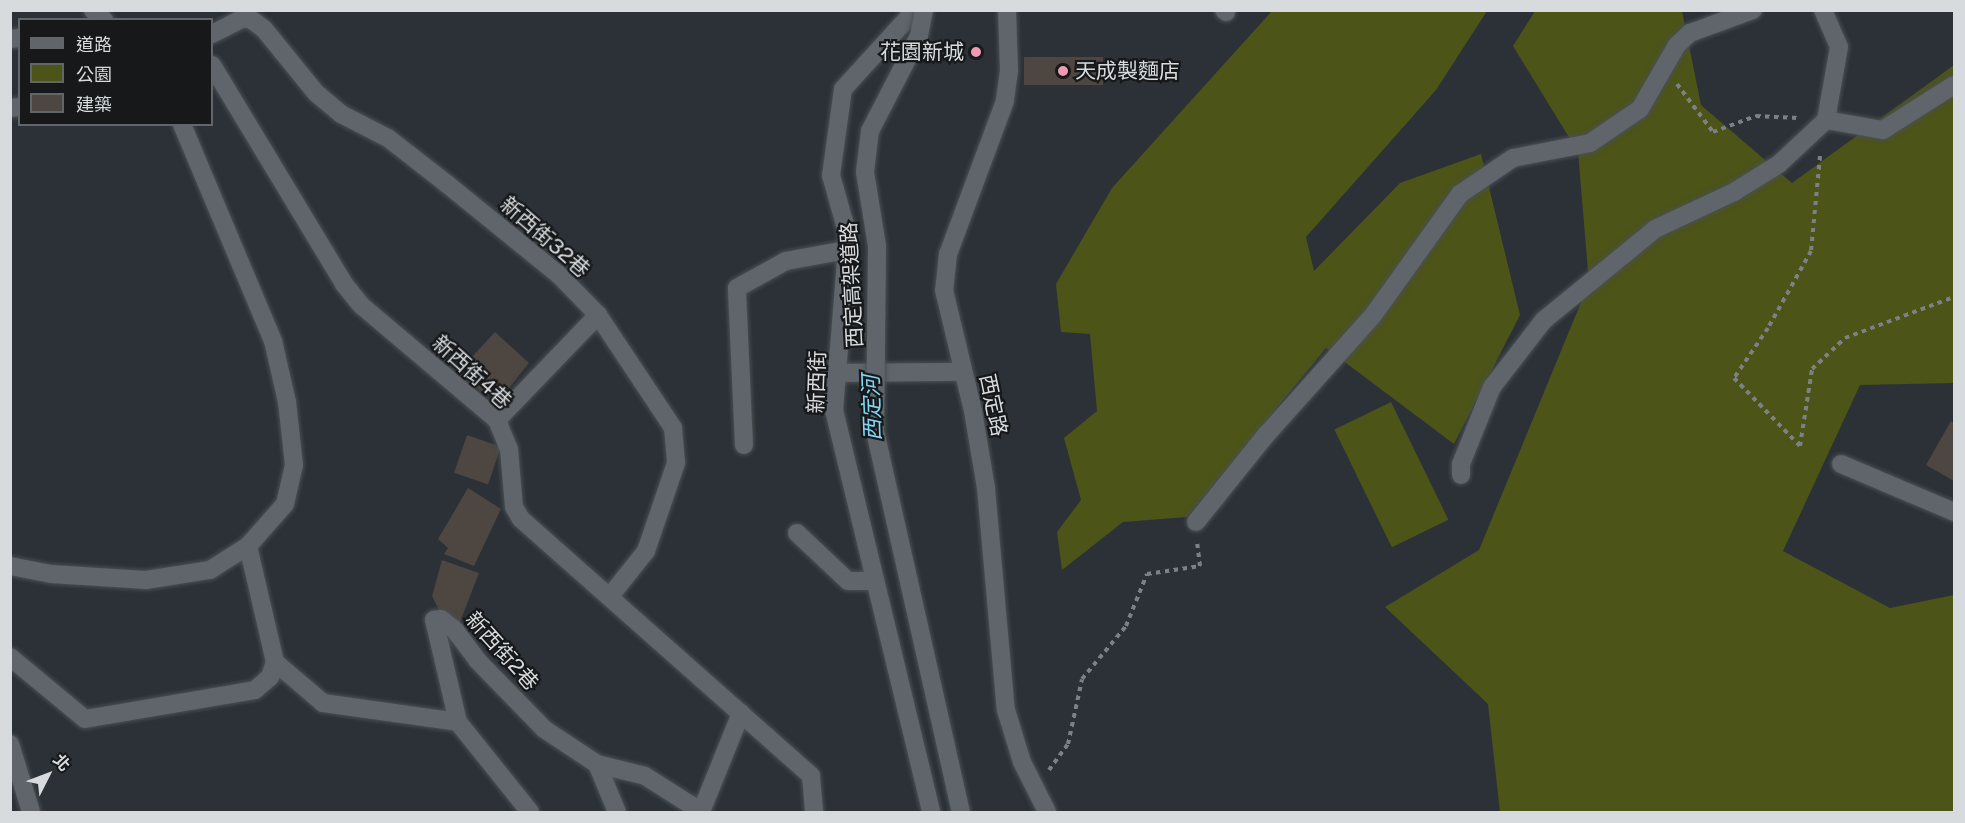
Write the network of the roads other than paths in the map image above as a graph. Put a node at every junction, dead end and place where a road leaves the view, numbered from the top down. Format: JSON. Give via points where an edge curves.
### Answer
{"nodes":[{"id":1,"x":915,"y":10,"type":"edge"},
{"id":2,"x":924,"y":10,"type":"edge"},
{"id":3,"x":1007,"y":10,"type":"edge"},
{"id":4,"x":1753,"y":10,"type":"edge"},
{"id":5,"x":1823,"y":10,"type":"edge"},
{"id":6,"x":213,"y":33,"type":"edge"},
{"id":7,"x":213,"y":67,"type":"edge"},
{"id":8,"x":1954,"y":85,"type":"edge"},
{"id":9,"x":1826,"y":120,"type":"junction"},
{"id":10,"x":183,"y":126,"type":"edge"},
{"id":11,"x":846,"y":250,"type":"junction"},
{"id":12,"x":598,"y":315,"type":"junction"},
{"id":13,"x":962,"y":372,"type":"junction"},
{"id":14,"x":839,"y":374,"type":"junction"},
{"id":15,"x":497,"y":420,"type":"junction"},
{"id":16,"x":744,"y":445,"type":"dead end"},
{"id":17,"x":1841,"y":464,"type":"dead end"},
{"id":18,"x":1461,"y":475,"type":"dead end"},
{"id":19,"x":1954,"y":512,"type":"edge"},
{"id":20,"x":1196,"y":522,"type":"road end"},
{"id":21,"x":797,"y":533,"type":"dead end"},
{"id":22,"x":248,"y":546,"type":"junction"},
{"id":23,"x":10,"y":566,"type":"edge"},
{"id":24,"x":875,"y":580,"type":"junction"},
{"id":25,"x":611,"y":595,"type":"junction"},
{"id":26,"x":10,"y":657,"type":"edge"},
{"id":27,"x":275,"y":662,"type":"junction"},
{"id":28,"x":741,"y":712,"type":"junction"},
{"id":29,"x":458,"y":722,"type":"junction"},
{"id":30,"x":10,"y":744,"type":"edge"},
{"id":31,"x":597,"y":764,"type":"junction"},
{"id":32,"x":701,"y":812,"type":"edge"},
{"id":33,"x":31,"y":813,"type":"edge"},
{"id":34,"x":530,"y":813,"type":"edge"},
{"id":35,"x":617,"y":813,"type":"edge"},
{"id":36,"x":814,"y":813,"type":"edge"},
{"id":37,"x":931,"y":813,"type":"edge"},
{"id":38,"x":961,"y":813,"type":"edge"},
{"id":39,"x":1047,"y":813,"type":"edge"}],
"edges":[{"from":1,"to":11,"type":"street","name":"新西街","via":[[843,89],[831,175],[848,237]]},
{"from":2,"to":38,"type":"street","name":"西定高架道路","bridge":true,"via":[[919,36],[870,131],[866,162],[877,246],[875,431]]},
{"from":3,"to":13,"type":"street","name":"西定路","via":[[1009,70],[1005,101],[944,273],[944,290]]},
{"from":4,"to":20,"type":"street","via":[[1690,33],[1677,45],[1640,109],[1590,143],[1513,158],[1460,194],[1374,314],[1266,435]]},
{"from":5,"to":9,"type":"street","via":[[1839,47]]},
{"from":6,"to":12,"type":"street","name":"新西街32巷","via":[[243,18],[252,20],[264,29],[316,93],[341,114],[388,138],[430,171],[559,275]]},
{"from":7,"to":15,"type":"street","name":"新西街4巷","via":[[344,284],[362,306]]},
{"from":8,"to":9,"type":"street","via":[[1883,130]]},
{"from":9,"to":18,"type":"street","via":[[1779,164],[1734,192],[1655,229],[1544,320],[1492,387],[1461,464]]},
{"from":10,"to":22,"type":"street","via":[[273,341],[287,402],[294,465],[285,504]]},
{"from":11,"to":14,"type":"street","name":"新西街"},
{"from":11,"to":16,"type":"street","via":[[786,261],[737,288]]},
{"from":12,"to":15,"type":"street"},
{"from":12,"to":25,"type":"street","name":"新西街32巷","via":[[673,428],[676,463],[646,551]]},
{"from":13,"to":14,"type":"street"},
{"from":13,"to":39,"type":"street","name":"西定路","via":[[986,488],[1006,711]]},
{"from":14,"to":24,"type":"street","name":"新西街","via":[[834,410]]},
{"from":15,"to":25,"type":"street","name":"新西街4巷","via":[[509,449],[514,507],[521,519]]},
{"from":17,"to":19,"type":"street"},
{"from":21,"to":24,"type":"street","via":[[848,581]]},
{"from":22,"to":23,"type":"street","via":[[210,570],[146,580],[51,574]]},
{"from":22,"to":27,"type":"street"},
{"from":24,"to":37,"type":"street","name":"新西街"},
{"from":25,"to":28,"type":"street","name":"新西街4巷"},
{"from":26,"to":27,"type":"street","via":[[85,719],[255,690],[270,677]]},
{"from":27,"to":29,"type":"street","via":[[323,703]]},
{"from":28,"to":32,"type":"street"},
{"from":28,"to":36,"type":"street","name":"新西街4巷","via":[[811,776]]},
{"from":29,"to":31,"type":"street","name":"新西街2巷","via":[[434,620],[441,619],[454,628],[477,660],[544,729]]},
{"from":29,"to":34,"type":"street","name":"新西街2巷"},
{"from":30,"to":33,"type":"street"},
{"from":31,"to":32,"type":"street","via":[[645,776]]},
{"from":31,"to":35,"type":"street"}]}
